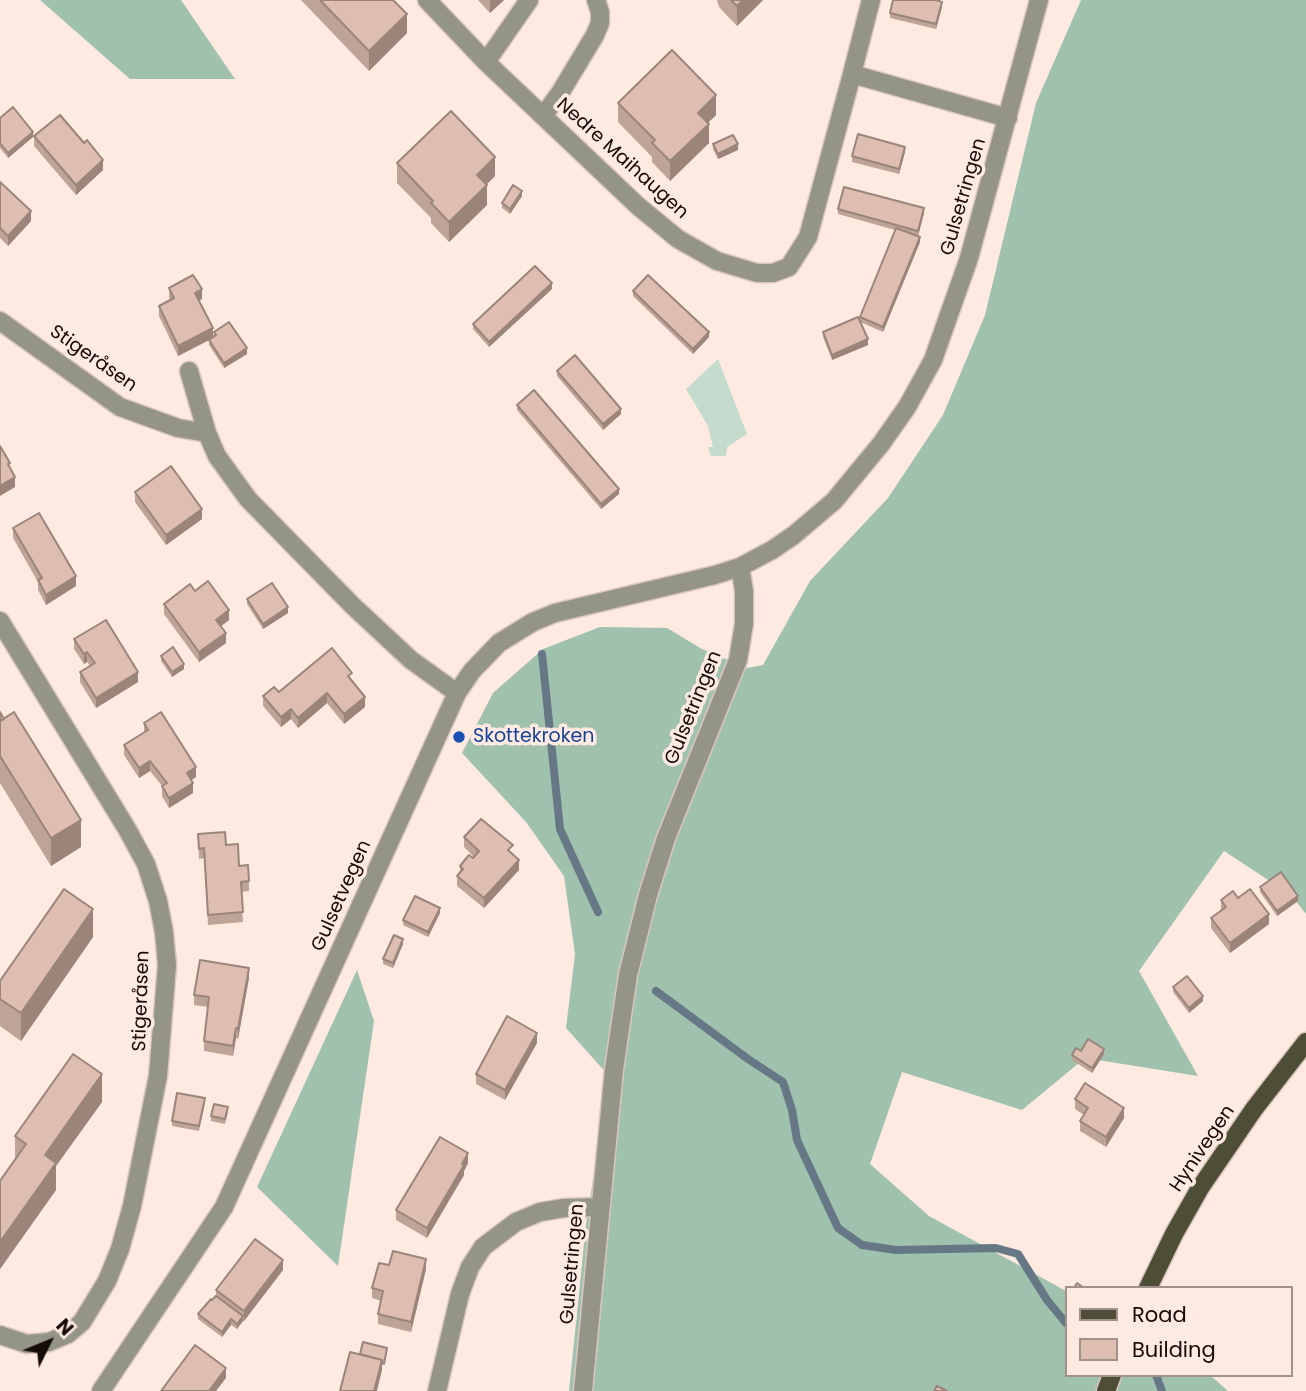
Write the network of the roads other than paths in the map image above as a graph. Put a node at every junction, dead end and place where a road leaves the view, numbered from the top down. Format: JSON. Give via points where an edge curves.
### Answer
{"nodes":[{"id":1,"x":427,"y":0,"type":"edge"},
{"id":2,"x":529,"y":0,"type":"edge"},
{"id":3,"x":596,"y":0,"type":"edge"},
{"id":4,"x":871,"y":0,"type":"edge"},
{"id":5,"x":1039,"y":0,"type":"edge"},
{"id":6,"x":486,"y":62,"type":"junction"},
{"id":7,"x":852,"y":74,"type":"junction"},
{"id":8,"x":543,"y":116,"type":"junction"},
{"id":9,"x":1008,"y":118,"type":"junction"},
{"id":10,"x":0,"y":321,"type":"edge"},
{"id":11,"x":189,"y":371,"type":"dead end"},
{"id":12,"x":207,"y":433,"type":"junction"},
{"id":13,"x":740,"y":567,"type":"junction"},
{"id":14,"x":0,"y":621,"type":"edge"},
{"id":15,"x":457,"y":693,"type":"junction"},
{"id":16,"x":1306,"y":1042,"type":"edge"},
{"id":17,"x":599,"y":1207,"type":"junction"},
{"id":18,"x":1149,"y":1286,"type":"edge"},
{"id":19,"x":0,"y":1335,"type":"edge"},
{"id":20,"x":101,"y":1391,"type":"edge"},
{"id":21,"x":437,"y":1391,"type":"edge"},
{"id":22,"x":583,"y":1391,"type":"edge"}],
"edges":[{"from":1,"to":6,"type":"street","name":"Nedre Maihaugen"},
{"from":2,"to":6,"type":"street"},
{"from":3,"to":8,"type":"street","via":[[600,23],[595,35]]},
{"from":4,"to":7,"type":"street","name":"Nedre Maihaugen"},
{"from":5,"to":9,"type":"street","name":"Gulsetringen"},
{"from":6,"to":8,"type":"street","name":"Nedre Maihaugen"},
{"from":7,"to":8,"type":"street","name":"Nedre Maihaugen","via":[[808,237],[789,267],[773,273],[716,261],[678,239]]},
{"from":7,"to":9,"type":"street"},
{"from":9,"to":13,"type":"street","name":"Gulsetringen","via":[[953,307],[933,360],[907,407],[834,502],[794,535]]},
{"from":10,"to":12,"type":"street","name":"Stigeråsen","via":[[120,407],[178,428]]},
{"from":11,"to":12,"type":"street"},
{"from":12,"to":15,"type":"street","via":[[228,472],[277,530],[402,651]]},
{"from":13,"to":15,"type":"street","name":"Gulsetvegen","via":[[587,604],[533,622],[484,656]]},
{"from":13,"to":17,"type":"street","name":"Gulsetringen","via":[[744,625],[738,660],[666,838],[628,975]]},
{"from":14,"to":19,"type":"street","name":"Stigeråsen","via":[[146,864],[158,901],[167,965],[159,1076],[132,1206],[107,1281],[82,1322],[68,1334],[49,1342],[27,1343]]},
{"from":15,"to":20,"type":"street","name":"Gulsetvegen","via":[[224,1207]]},
{"from":16,"to":18,"type":"main road","name":"Hynivegen","via":[[1200,1188]]},
{"from":17,"to":21,"type":"street","via":[[540,1212],[516,1222],[483,1247],[460,1294]]},
{"from":17,"to":22,"type":"street","name":"Gulsetringen"}]}
